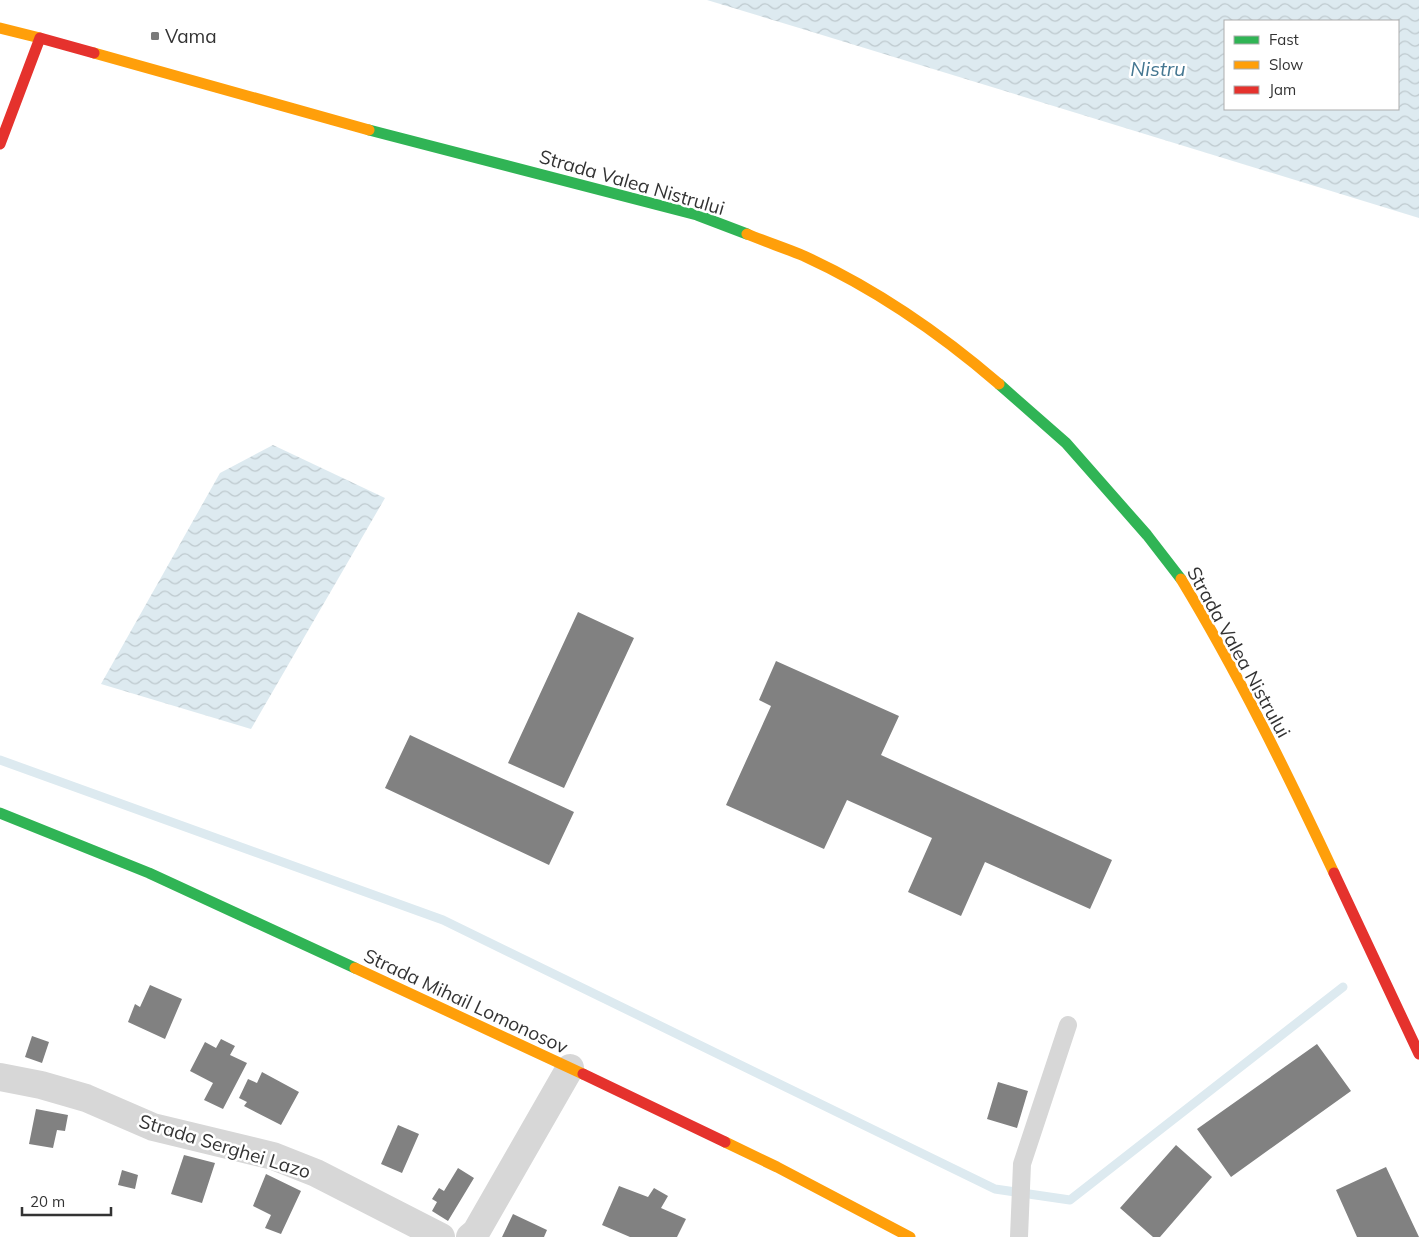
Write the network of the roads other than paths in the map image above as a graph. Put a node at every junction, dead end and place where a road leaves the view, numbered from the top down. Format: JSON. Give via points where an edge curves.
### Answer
{"nodes":[{"id":1,"x":0,"y":28,"type":"edge"},
{"id":2,"x":40,"y":38,"type":"junction"},
{"id":3,"x":0,"y":144,"type":"edge"},
{"id":4,"x":0,"y":813,"type":"edge"},
{"id":5,"x":1068,"y":1025,"type":"dead end"},
{"id":6,"x":1419,"y":1054,"type":"edge"},
{"id":7,"x":570,"y":1068,"type":"junction"},
{"id":8,"x":0,"y":1077,"type":"edge"},
{"id":9,"x":1019,"y":1234,"type":"edge"},
{"id":10,"x":440,"y":1237,"type":"edge"},
{"id":11,"x":470,"y":1237,"type":"edge"},
{"id":12,"x":910,"y":1237,"type":"edge"}],
"edges":[{"from":1,"to":2,"type":"main road","name":"Strada Valea Nistrului"},
{"from":2,"to":3,"type":"main road"},
{"from":2,"to":6,"type":"main road","name":"Strada Valea Nistrului","via":[[378,132],[697,215],[803,256],[855,282],[969,358],[1066,442],[1181,579],[1218,642],[1299,799]]},
{"from":4,"to":7,"type":"main road","name":"Strada Mihail Lomonosov","via":[[149,873]]},
{"from":5,"to":9,"type":"lane","via":[[1022,1164]]},
{"from":7,"to":11,"type":"street","via":[[476,1232]]},
{"from":7,"to":12,"type":"main road","name":"Strada Mihail Lomonosov","via":[[777,1167]]},
{"from":8,"to":10,"type":"street","name":"Strada Serghei Lazo","via":[[86,1098],[153,1127],[273,1156],[316,1173]]}]}
